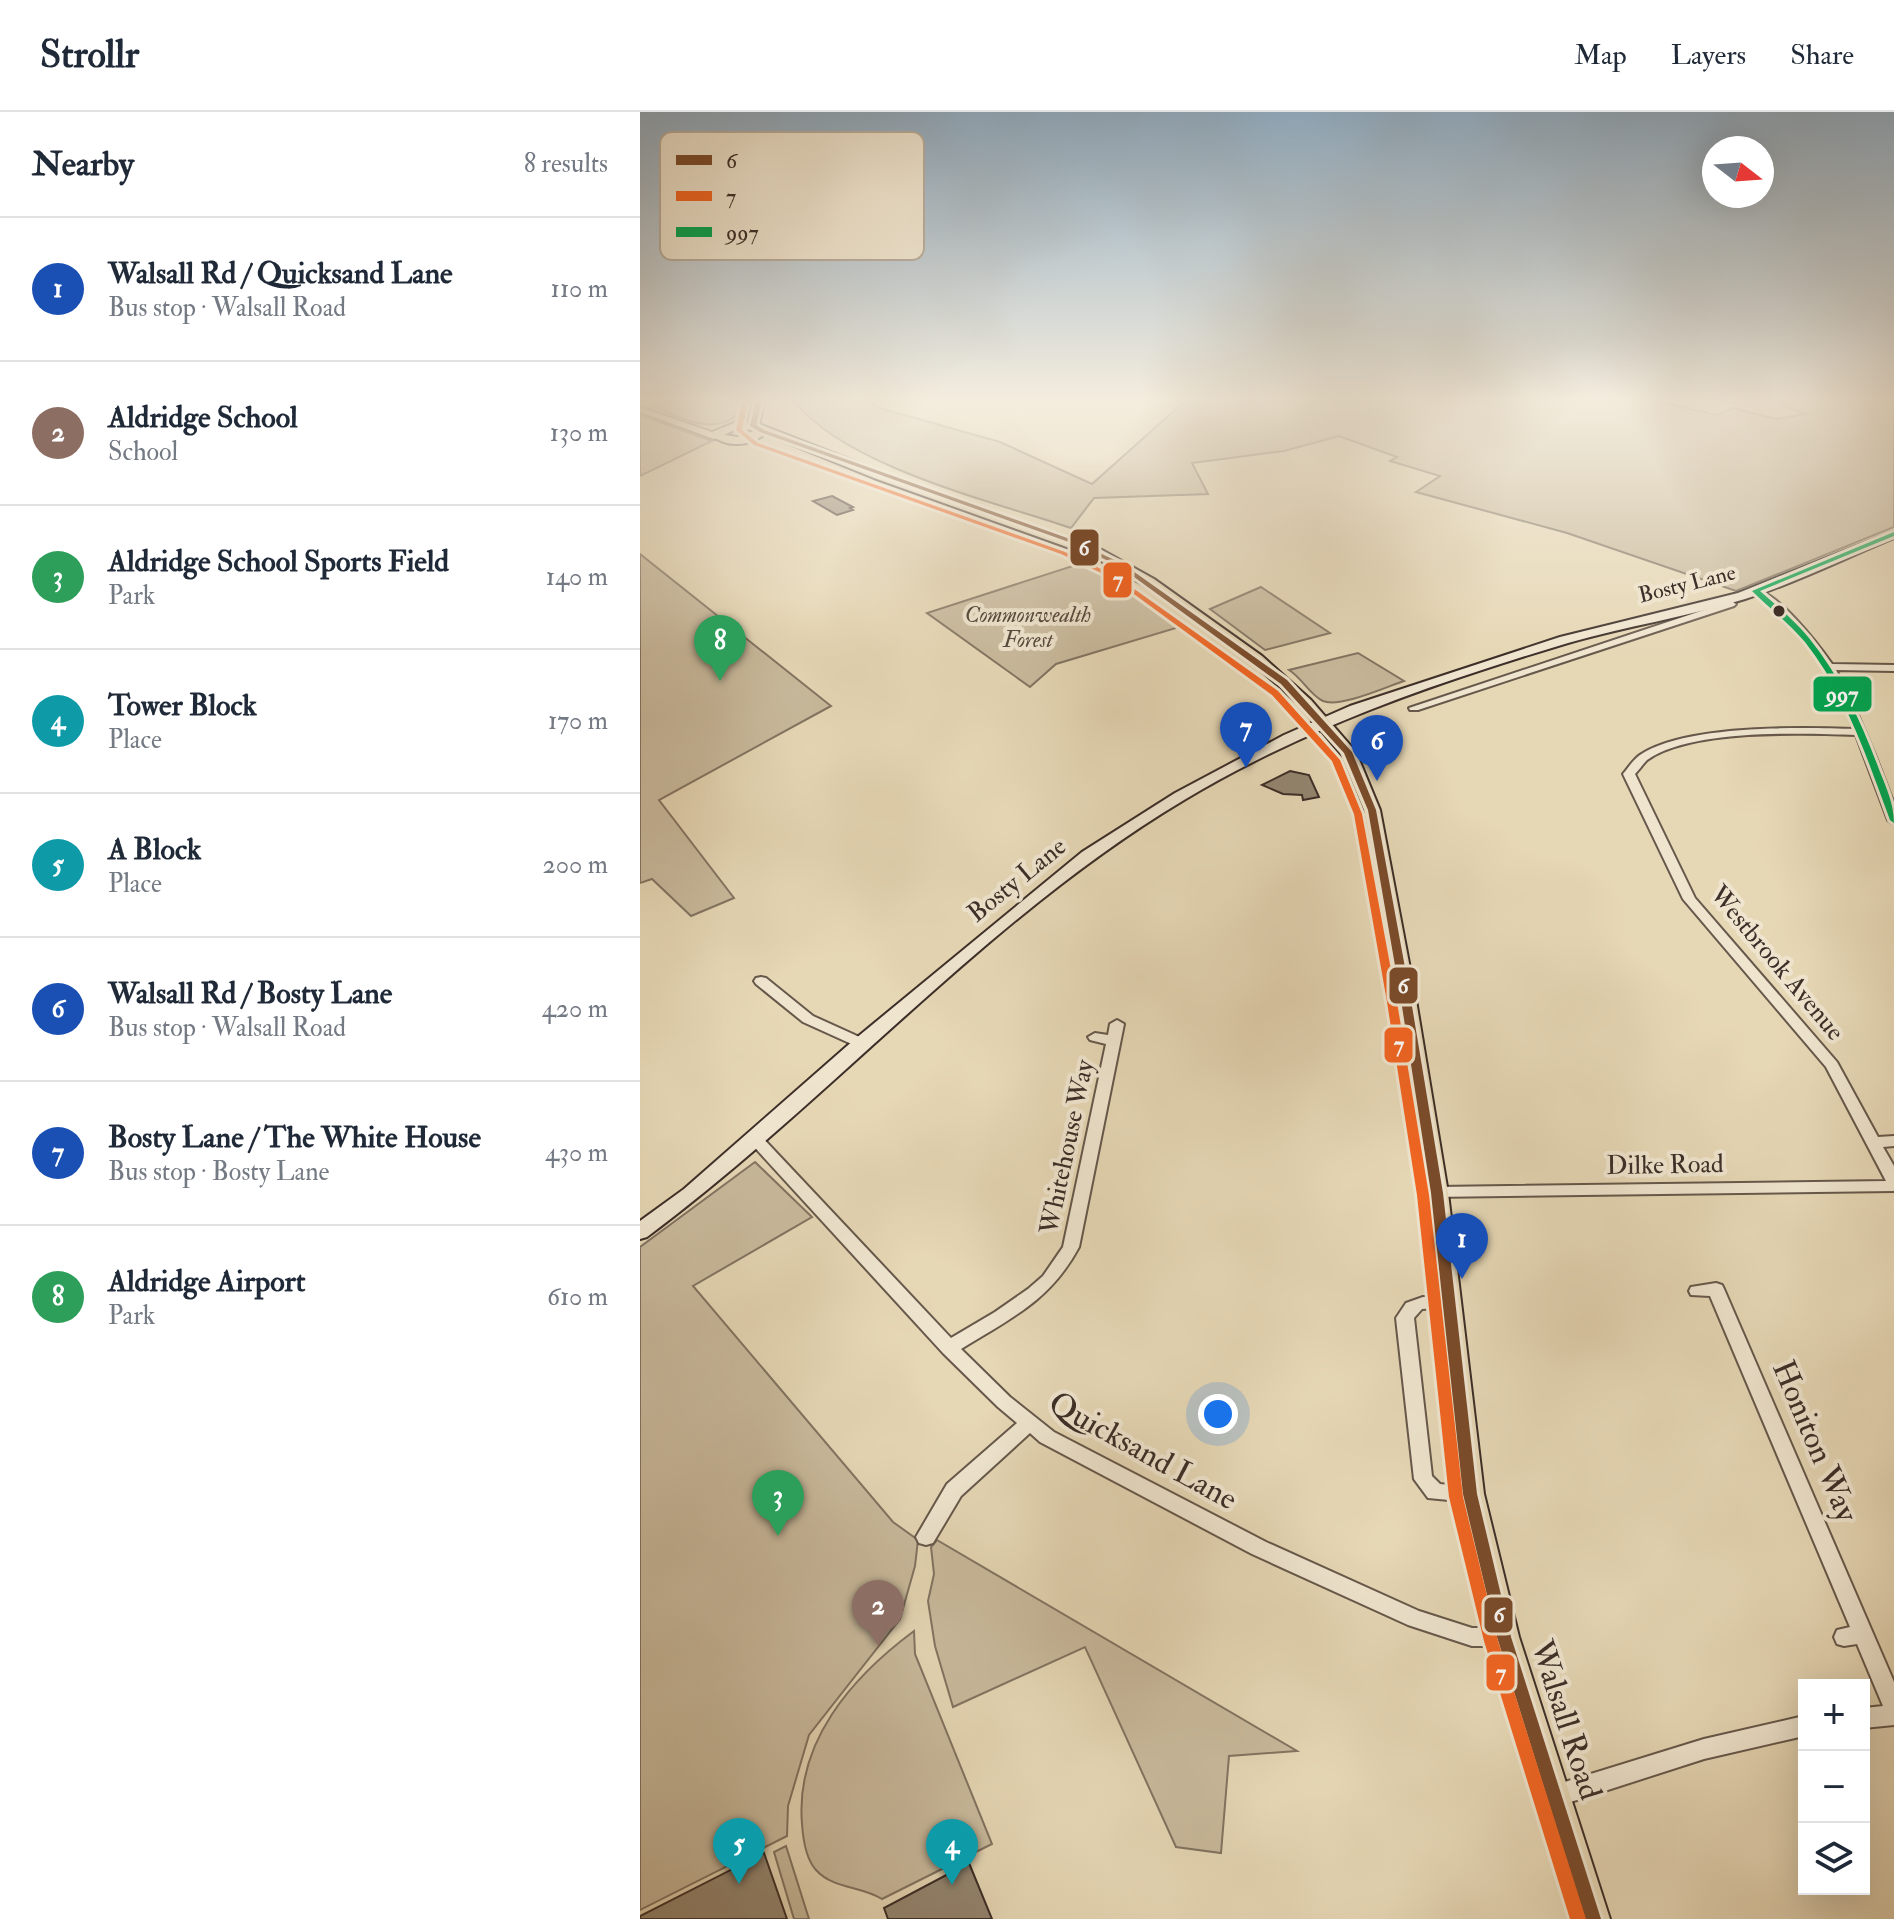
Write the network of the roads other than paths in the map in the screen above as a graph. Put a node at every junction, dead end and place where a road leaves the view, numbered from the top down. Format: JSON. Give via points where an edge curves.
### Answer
{"nodes":[{"id":1,"x":915,"y":485,"type":"edge"},
{"id":2,"x":1894,"y":534,"type":"edge"},
{"id":3,"x":1755,"y":591,"type":"junction"},
{"id":4,"x":1731,"y":604,"type":"dead end"},
{"id":5,"x":1486,"y":664,"type":"junction"},
{"id":6,"x":1831,"y":667,"type":"junction"},
{"id":7,"x":1894,"y":668,"type":"edge"},
{"id":8,"x":1508,"y":677,"type":"junction"},
{"id":9,"x":1414,"y":708,"type":"dead end"},
{"id":10,"x":1322,"y":721,"type":"junction"},
{"id":11,"x":1859,"y":732,"type":"junction"},
{"id":12,"x":1894,"y":820,"type":"edge"},
{"id":13,"x":761,"y":981,"type":"dead end"},
{"id":14,"x":1095,"y":1037,"type":"dead end"},
{"id":15,"x":861,"y":1043,"type":"junction"},
{"id":16,"x":755,"y":1139,"type":"junction"},
{"id":17,"x":1894,"y":1141,"type":"edge"},
{"id":18,"x":1873,"y":1142,"type":"junction"},
{"id":19,"x":1894,"y":1183,"type":"edge"},
{"id":20,"x":1437,"y":1193,"type":"junction"},
{"id":21,"x":640,"y":1232,"type":"edge"},
{"id":22,"x":1697,"y":1291,"type":"dead end"},
{"id":23,"x":1448,"y":1303,"type":"junction"},
{"id":24,"x":949,"y":1348,"type":"junction"},
{"id":25,"x":1029,"y":1423,"type":"junction"},
{"id":26,"x":1470,"y":1494,"type":"junction"},
{"id":27,"x":926,"y":1537,"type":"dead end"},
{"id":28,"x":1504,"y":1637,"type":"junction"},
{"id":29,"x":1894,"y":1707,"type":"edge"},
{"id":30,"x":1894,"y":1715,"type":"edge"},
{"id":31,"x":1870,"y":1717,"type":"edge"},
{"id":32,"x":1798,"y":1727,"type":"edge"},
{"id":33,"x":1555,"y":1796,"type":"junction"},
{"id":34,"x":1593,"y":1919,"type":"edge"}],
"edges":[{"from":1,"to":10,"type":"main road","name":"Walsall Road","via":[[1068,540],[1121,565],[1257,659]]},
{"from":2,"to":3,"type":"main road","name":"Bosty Lane"},
{"from":3,"to":5,"type":"main road","name":"Bosty Lane"},
{"from":3,"to":6,"type":"street","via":[[1788,613]]},
{"from":4,"to":8,"type":"street","name":"Bosty Lane"},
{"from":5,"to":8,"type":"street"},
{"from":5,"to":10,"type":"main road","name":"Bosty Lane"},
{"from":6,"to":7,"type":"street"},
{"from":6,"to":11,"type":"street"},
{"from":8,"to":9,"type":"street","name":"Bosty Lane"},
{"from":10,"to":15,"type":"main road","name":"Bosty Lane","via":[[1180,796],[1088,855]]},
{"from":10,"to":20,"type":"main road","name":"Walsall Road","via":[[1348,752],[1372,810]]},
{"from":11,"to":12,"type":"street"},
{"from":11,"to":18,"type":"street","name":"Westbrook Avenue","via":[[1769,730],[1707,738],[1638,761],[1629,774],[1689,899],[1820,1048]]},
{"from":13,"to":15,"type":"street","via":[[808,1019]]},
{"from":14,"to":24,"type":"street","name":"Whitehouse Way","via":[[1116,1032],[1071,1247],[1040,1290]]},
{"from":15,"to":16,"type":"main road","name":"Bosty Lane"},
{"from":16,"to":21,"type":"main road","name":"Bosty Lane"},
{"from":16,"to":24,"type":"street","name":"Quicksand Lane"},
{"from":17,"to":18,"type":"street"},
{"from":18,"to":19,"type":"street","name":"Westbrook Avenue"},
{"from":19,"to":20,"type":"street","name":"Dilke Road"},
{"from":20,"to":23,"type":"main road","name":"Walsall Road"},
{"from":22,"to":29,"type":"street","name":"Honiton Way","via":[[1716,1289],[1853,1636]]},
{"from":23,"to":26,"type":"main road","name":"Walsall Road"},
{"from":23,"to":26,"type":"street","via":[[1412,1306],[1405,1318],[1423,1479],[1435,1492]]},
{"from":24,"to":25,"type":"street","name":"Quicksand Lane"},
{"from":25,"to":27,"type":"street","via":[[954,1490]]},
{"from":25,"to":28,"type":"street","name":"Quicksand Lane","via":[[1071,1452],[1273,1555],[1439,1628],[1472,1637]]},
{"from":26,"to":28,"type":"main road","name":"Walsall Road"},
{"from":28,"to":33,"type":"main road","name":"Walsall Road"},
{"from":30,"to":31,"type":"street"},
{"from":32,"to":33,"type":"street","via":[[1704,1749]]},
{"from":33,"to":34,"type":"main road","name":"Walsall Road"}]}
